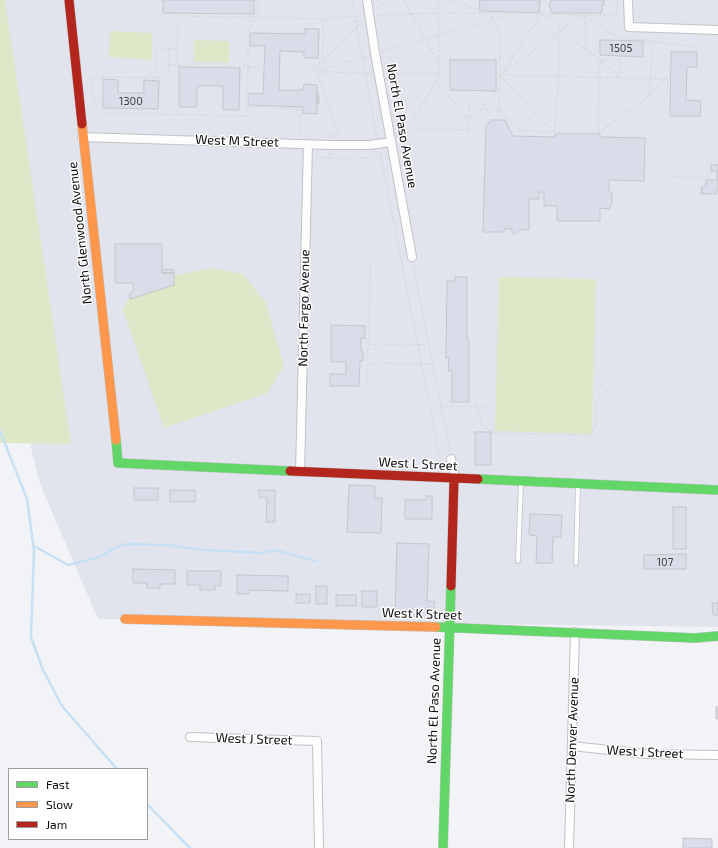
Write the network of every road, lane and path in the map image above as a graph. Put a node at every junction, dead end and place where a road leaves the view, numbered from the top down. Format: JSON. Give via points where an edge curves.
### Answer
{"nodes":[{"id":1,"x":69,"y":0,"type":"edge"},
{"id":2,"x":258,"y":0,"type":"edge"},
{"id":3,"x":352,"y":0,"type":"edge"},
{"id":4,"x":367,"y":0,"type":"edge"},
{"id":5,"x":388,"y":0,"type":"edge"},
{"id":6,"x":404,"y":0,"type":"edge"},
{"id":7,"x":438,"y":0,"type":"edge"},
{"id":8,"x":450,"y":0,"type":"edge"},
{"id":9,"x":617,"y":0,"type":"edge"},
{"id":10,"x":628,"y":0,"type":"edge"},
{"id":11,"x":411,"y":13,"type":"junction"},
{"id":12,"x":438,"y":13,"type":"junction"},
{"id":13,"x":489,"y":13,"type":"junction"},
{"id":14,"x":541,"y":14,"type":"junction"},
{"id":15,"x":370,"y":15,"type":"junction"},
{"id":16,"x":582,"y":15,"type":"junction"},
{"id":17,"x":355,"y":16,"type":"junction"},
{"id":18,"x":258,"y":17,"type":"junction"},
{"id":19,"x":585,"y":17,"type":"dead end"},
{"id":20,"x":323,"y":19,"type":"junction"},
{"id":21,"x":492,"y":19,"type":"junction"},
{"id":22,"x":357,"y":28,"type":"junction"},
{"id":23,"x":560,"y":30,"type":"junction"},
{"id":24,"x":718,"y":30,"type":"edge"},
{"id":25,"x":439,"y":35,"type":"junction"},
{"id":26,"x":425,"y":39,"type":"junction"},
{"id":27,"x":654,"y":41,"type":"dead end"},
{"id":28,"x":169,"y":48,"type":"junction"},
{"id":29,"x":177,"y":48,"type":"junction"},
{"id":30,"x":586,"y":50,"type":"junction"},
{"id":31,"x":375,"y":53,"type":"junction"},
{"id":32,"x":362,"y":57,"type":"junction"},
{"id":33,"x":323,"y":60,"type":"junction"},
{"id":34,"x":600,"y":60,"type":"junction"},
{"id":35,"x":168,"y":65,"type":"junction"},
{"id":36,"x":177,"y":65,"type":"junction"},
{"id":37,"x":248,"y":67,"type":"junction"},
{"id":38,"x":257,"y":67,"type":"dead end"},
{"id":39,"x":317,"y":72,"type":"junction"},
{"id":40,"x":365,"y":73,"type":"junction"},
{"id":41,"x":380,"y":73,"type":"junction"},
{"id":42,"x":440,"y":74,"type":"junction"},
{"id":43,"x":500,"y":75,"type":"junction"},
{"id":44,"x":559,"y":76,"type":"junction"},
{"id":45,"x":102,"y":77,"type":"junction"},
{"id":46,"x":157,"y":78,"type":"junction"},
{"id":47,"x":599,"y":78,"type":"junction"},
{"id":48,"x":620,"y":78,"type":"junction"},
{"id":49,"x":649,"y":79,"type":"junction"},
{"id":50,"x":665,"y":79,"type":"junction"},
{"id":51,"x":436,"y":80,"type":"junction"},
{"id":52,"x":500,"y":90,"type":"junction"},
{"id":53,"x":470,"y":92,"type":"dead end"},
{"id":54,"x":668,"y":96,"type":"dead end"},
{"id":55,"x":648,"y":97,"type":"junction"},
{"id":56,"x":102,"y":100,"type":"junction"},
{"id":57,"x":248,"y":106,"type":"junction"},
{"id":58,"x":480,"y":110,"type":"junction"},
{"id":59,"x":499,"y":110,"type":"junction"},
{"id":60,"x":468,"y":120,"type":"junction"},
{"id":61,"x":554,"y":132,"type":"junction"},
{"id":62,"x":406,"y":133,"type":"junction"},
{"id":63,"x":598,"y":133,"type":"junction"},
{"id":64,"x":82,"y":136,"type":"junction"},
{"id":65,"x":391,"y":142,"type":"junction"},
{"id":66,"x":304,"y":144,"type":"junction"},
{"id":67,"x":378,"y":144,"type":"junction"},
{"id":68,"x":330,"y":145,"type":"junction"},
{"id":69,"x":393,"y":152,"type":"junction"},
{"id":70,"x":307,"y":157,"type":"junction"},
{"id":71,"x":380,"y":157,"type":"junction"},
{"id":72,"x":330,"y":158,"type":"junction"},
{"id":73,"x":667,"y":176,"type":"dead end"},
{"id":74,"x":707,"y":178,"type":"dead end"},
{"id":75,"x":371,"y":253,"type":"dead end"},
{"id":76,"x":412,"y":257,"type":"joint"},
{"id":77,"x":368,"y":344,"type":"junction"},
{"id":78,"x":418,"y":345,"type":"junction"},
{"id":79,"x":429,"y":345,"type":"junction"},
{"id":80,"x":368,"y":362,"type":"junction"},
{"id":81,"x":421,"y":364,"type":"junction"},
{"id":82,"x":433,"y":364,"type":"junction"},
{"id":83,"x":367,"y":386,"type":"dead end"},
{"id":84,"x":611,"y":386,"type":"dead end"},
{"id":85,"x":476,"y":406,"type":"junction"},
{"id":86,"x":494,"y":406,"type":"dead end"},
{"id":87,"x":441,"y":407,"type":"junction"},
{"id":88,"x":430,"y":408,"type":"junction"},
{"id":89,"x":451,"y":458,"type":"joint"},
{"id":90,"x":118,"y":463,"type":"joint"},
{"id":91,"x":300,"y":472,"type":"junction"},
{"id":92,"x":444,"y":478,"type":"junction"},
{"id":93,"x":454,"y":479,"type":"junction"},
{"id":94,"x":521,"y":482,"type":"junction"},
{"id":95,"x":578,"y":484,"type":"junction"},
{"id":96,"x":718,"y":490,"type":"edge"},
{"id":97,"x":518,"y":561,"type":"dead end"},
{"id":98,"x":576,"y":563,"type":"dead end"},
{"id":99,"x":125,"y":619,"type":"dead end"},
{"id":100,"x":449,"y":628,"type":"junction"},
{"id":101,"x":575,"y":632,"type":"junction"},
{"id":102,"x":718,"y":636,"type":"edge"},
{"id":103,"x":190,"y":737,"type":"dead end"},
{"id":104,"x":572,"y":746,"type":"junction"},
{"id":105,"x":718,"y":755,"type":"edge"},
{"id":106,"x":319,"y":848,"type":"edge"},
{"id":107,"x":443,"y":848,"type":"edge"},
{"id":108,"x":569,"y":848,"type":"edge"}],
"edges":[{"from":1,"to":64,"type":"street","name":"North Glenwood Avenue"},
{"from":2,"to":18,"type":"path"},
{"from":3,"to":17,"type":"path"},
{"from":4,"to":15,"type":"street","name":"North El Paso Avenue"},
{"from":5,"to":15,"type":"path"},
{"from":6,"to":11,"type":"path"},
{"from":7,"to":12,"type":"path"},
{"from":8,"to":13,"type":"path"},
{"from":9,"to":16,"type":"path","via":[[617,16]]},
{"from":10,"to":24,"type":"street","via":[[629,27]]},
{"from":11,"to":12,"type":"path"},
{"from":11,"to":15,"type":"path"},
{"from":11,"to":26,"type":"path"},
{"from":12,"to":13,"type":"path"},
{"from":12,"to":25,"type":"path"},
{"from":13,"to":21,"type":"path"},
{"from":13,"to":21,"type":"path","via":[[511,14]]},
{"from":14,"to":16,"type":"path"},
{"from":14,"to":23,"type":"path","via":[[554,20]]},
{"from":14,"to":43,"type":"path"},
{"from":15,"to":17,"type":"path"},
{"from":15,"to":22,"type":"path"},
{"from":15,"to":31,"type":"street","name":"North El Paso Avenue"},
{"from":16,"to":23,"type":"path"},
{"from":17,"to":20,"type":"path"},
{"from":17,"to":22,"type":"path"},
{"from":18,"to":20,"type":"path"},
{"from":18,"to":29,"type":"path","via":[[178,16]]},
{"from":18,"to":37,"type":"path","via":[[248,31]]},
{"from":19,"to":30,"type":"path"},
{"from":20,"to":33,"type":"path"},
{"from":21,"to":25,"type":"path"},
{"from":21,"to":43,"type":"path","via":[[500,33]]},
{"from":22,"to":32,"type":"path"},
{"from":22,"to":33,"type":"path"},
{"from":23,"to":30,"type":"path"},
{"from":23,"to":43,"type":"path"},
{"from":23,"to":44,"type":"path"},
{"from":25,"to":26,"type":"path"},
{"from":25,"to":42,"type":"path"},
{"from":26,"to":31,"type":"path"},
{"from":26,"to":42,"type":"path","via":[[438,63]]},
{"from":27,"to":49,"type":"path"},
{"from":28,"to":29,"type":"path"},
{"from":28,"to":35,"type":"path"},
{"from":28,"to":46,"type":"path","via":[[156,50]]},
{"from":29,"to":36,"type":"path"},
{"from":30,"to":34,"type":"path"},
{"from":31,"to":32,"type":"path"},
{"from":31,"to":41,"type":"street","name":"North El Paso Avenue"},
{"from":32,"to":39,"type":"path"},
{"from":32,"to":40,"type":"path"},
{"from":33,"to":39,"type":"path","via":[[312,71]]},
{"from":34,"to":47,"type":"path"},
{"from":34,"to":48,"type":"path"},
{"from":34,"to":48,"type":"path","via":[[620,59]]},
{"from":35,"to":36,"type":"path"},
{"from":35,"to":46,"type":"path","via":[[168,75],[161,79]]},
{"from":36,"to":37,"type":"path"},
{"from":37,"to":38,"type":"path"},
{"from":37,"to":57,"type":"path"},
{"from":39,"to":40,"type":"path"},
{"from":39,"to":68,"type":"path","via":[[338,134],[330,134]]},
{"from":40,"to":41,"type":"path"},
{"from":40,"to":67,"type":"path"},
{"from":41,"to":42,"type":"path"},
{"from":41,"to":65,"type":"street","name":"North El Paso Avenue"},
{"from":42,"to":51,"type":"path"},
{"from":43,"to":44,"type":"path"},
{"from":43,"to":52,"type":"path"},
{"from":43,"to":59,"type":"path"},
{"from":43,"to":61,"type":"path"},
{"from":44,"to":47,"type":"path"},
{"from":44,"to":61,"type":"path"},
{"from":45,"to":46,"type":"path"},
{"from":45,"to":56,"type":"path"},
{"from":45,"to":56,"type":"path","via":[[91,79],[94,100]]},
{"from":47,"to":48,"type":"path"},
{"from":47,"to":63,"type":"path"},
{"from":48,"to":49,"type":"path"},
{"from":49,"to":50,"type":"path"},
{"from":49,"to":55,"type":"path"},
{"from":50,"to":54,"type":"path","via":[[668,79],[669,83]]},
{"from":50,"to":55,"type":"path"},
{"from":51,"to":60,"type":"path"},
{"from":51,"to":62,"type":"path"},
{"from":52,"to":58,"type":"path"},
{"from":52,"to":59,"type":"path"},
{"from":53,"to":60,"type":"path"},
{"from":55,"to":63,"type":"path"},
{"from":56,"to":57,"type":"path","via":[[102,113],[248,116]]},
{"from":57,"to":66,"type":"path","via":[[301,110]]},
{"from":58,"to":59,"type":"path"},
{"from":58,"to":60,"type":"path"},
{"from":59,"to":61,"type":"path","via":[[522,131]]},
{"from":60,"to":62,"type":"path","via":[[468,131],[424,129]]},
{"from":61,"to":63,"type":"path"},
{"from":62,"to":69,"type":"path"},
{"from":64,"to":66,"type":"street","name":"West M Street"},
{"from":64,"to":90,"type":"street","name":"North Glenwood Avenue"},
{"from":65,"to":67,"type":"street","name":"West M Street"},
{"from":65,"to":69,"type":"street","name":"North El Paso Avenue"},
{"from":66,"to":68,"type":"street","name":"West M Street"},
{"from":66,"to":70,"type":"street","name":"North Fargo Avenue"},
{"from":67,"to":68,"type":"street","name":"West M Street"},
{"from":67,"to":71,"type":"path"},
{"from":68,"to":72,"type":"path"},
{"from":69,"to":71,"type":"path"},
{"from":69,"to":76,"type":"street","name":"North El Paso Avenue"},
{"from":70,"to":72,"type":"path"},
{"from":70,"to":91,"type":"street","name":"North Fargo Avenue"},
{"from":71,"to":72,"type":"path"},
{"from":71,"to":78,"type":"path"},
{"from":73,"to":74,"type":"path"},
{"from":75,"to":77,"type":"path"},
{"from":76,"to":79,"type":"path"},
{"from":77,"to":78,"type":"path"},
{"from":77,"to":80,"type":"path"},
{"from":78,"to":79,"type":"path"},
{"from":78,"to":81,"type":"path"},
{"from":79,"to":82,"type":"path"},
{"from":80,"to":81,"type":"path"},
{"from":80,"to":83,"type":"path"},
{"from":81,"to":82,"type":"path"},
{"from":81,"to":88,"type":"path"},
{"from":82,"to":87,"type":"path"},
{"from":84,"to":85,"type":"path","via":[[596,402],[596,428],[588,435],[496,433],[483,428]]},
{"from":85,"to":86,"type":"path"},
{"from":85,"to":87,"type":"path"},
{"from":87,"to":88,"type":"path"},
{"from":87,"to":89,"type":"path"},
{"from":88,"to":92,"type":"path"},
{"from":89,"to":93,"type":"street","name":"North El Paso Avenue"},
{"from":90,"to":91,"type":"street","name":"West L Street"},
{"from":91,"to":92,"type":"street","name":"West L Street"},
{"from":92,"to":93,"type":"street","name":"West L Street"},
{"from":93,"to":94,"type":"street","name":"West L Street"},
{"from":93,"to":100,"type":"street","name":"North El Paso Avenue"},
{"from":94,"to":95,"type":"street","name":"West L Street"},
{"from":94,"to":97,"type":"lane"},
{"from":95,"to":96,"type":"street","name":"West L Street"},
{"from":95,"to":98,"type":"lane"},
{"from":99,"to":100,"type":"street","name":"West K Street"},
{"from":100,"to":101,"type":"street","name":"West K Street"},
{"from":100,"to":107,"type":"street","name":"North El Paso Avenue"},
{"from":101,"to":102,"type":"street","name":"West K Street","via":[[695,638]]},
{"from":101,"to":104,"type":"street","name":"North Denver Avenue"},
{"from":103,"to":106,"type":"street","name":"West J Street","via":[[317,741]]},
{"from":104,"to":105,"type":"street","name":"West J Street","via":[[646,754]]},
{"from":104,"to":108,"type":"street","name":"North Denver Avenue"}]}
